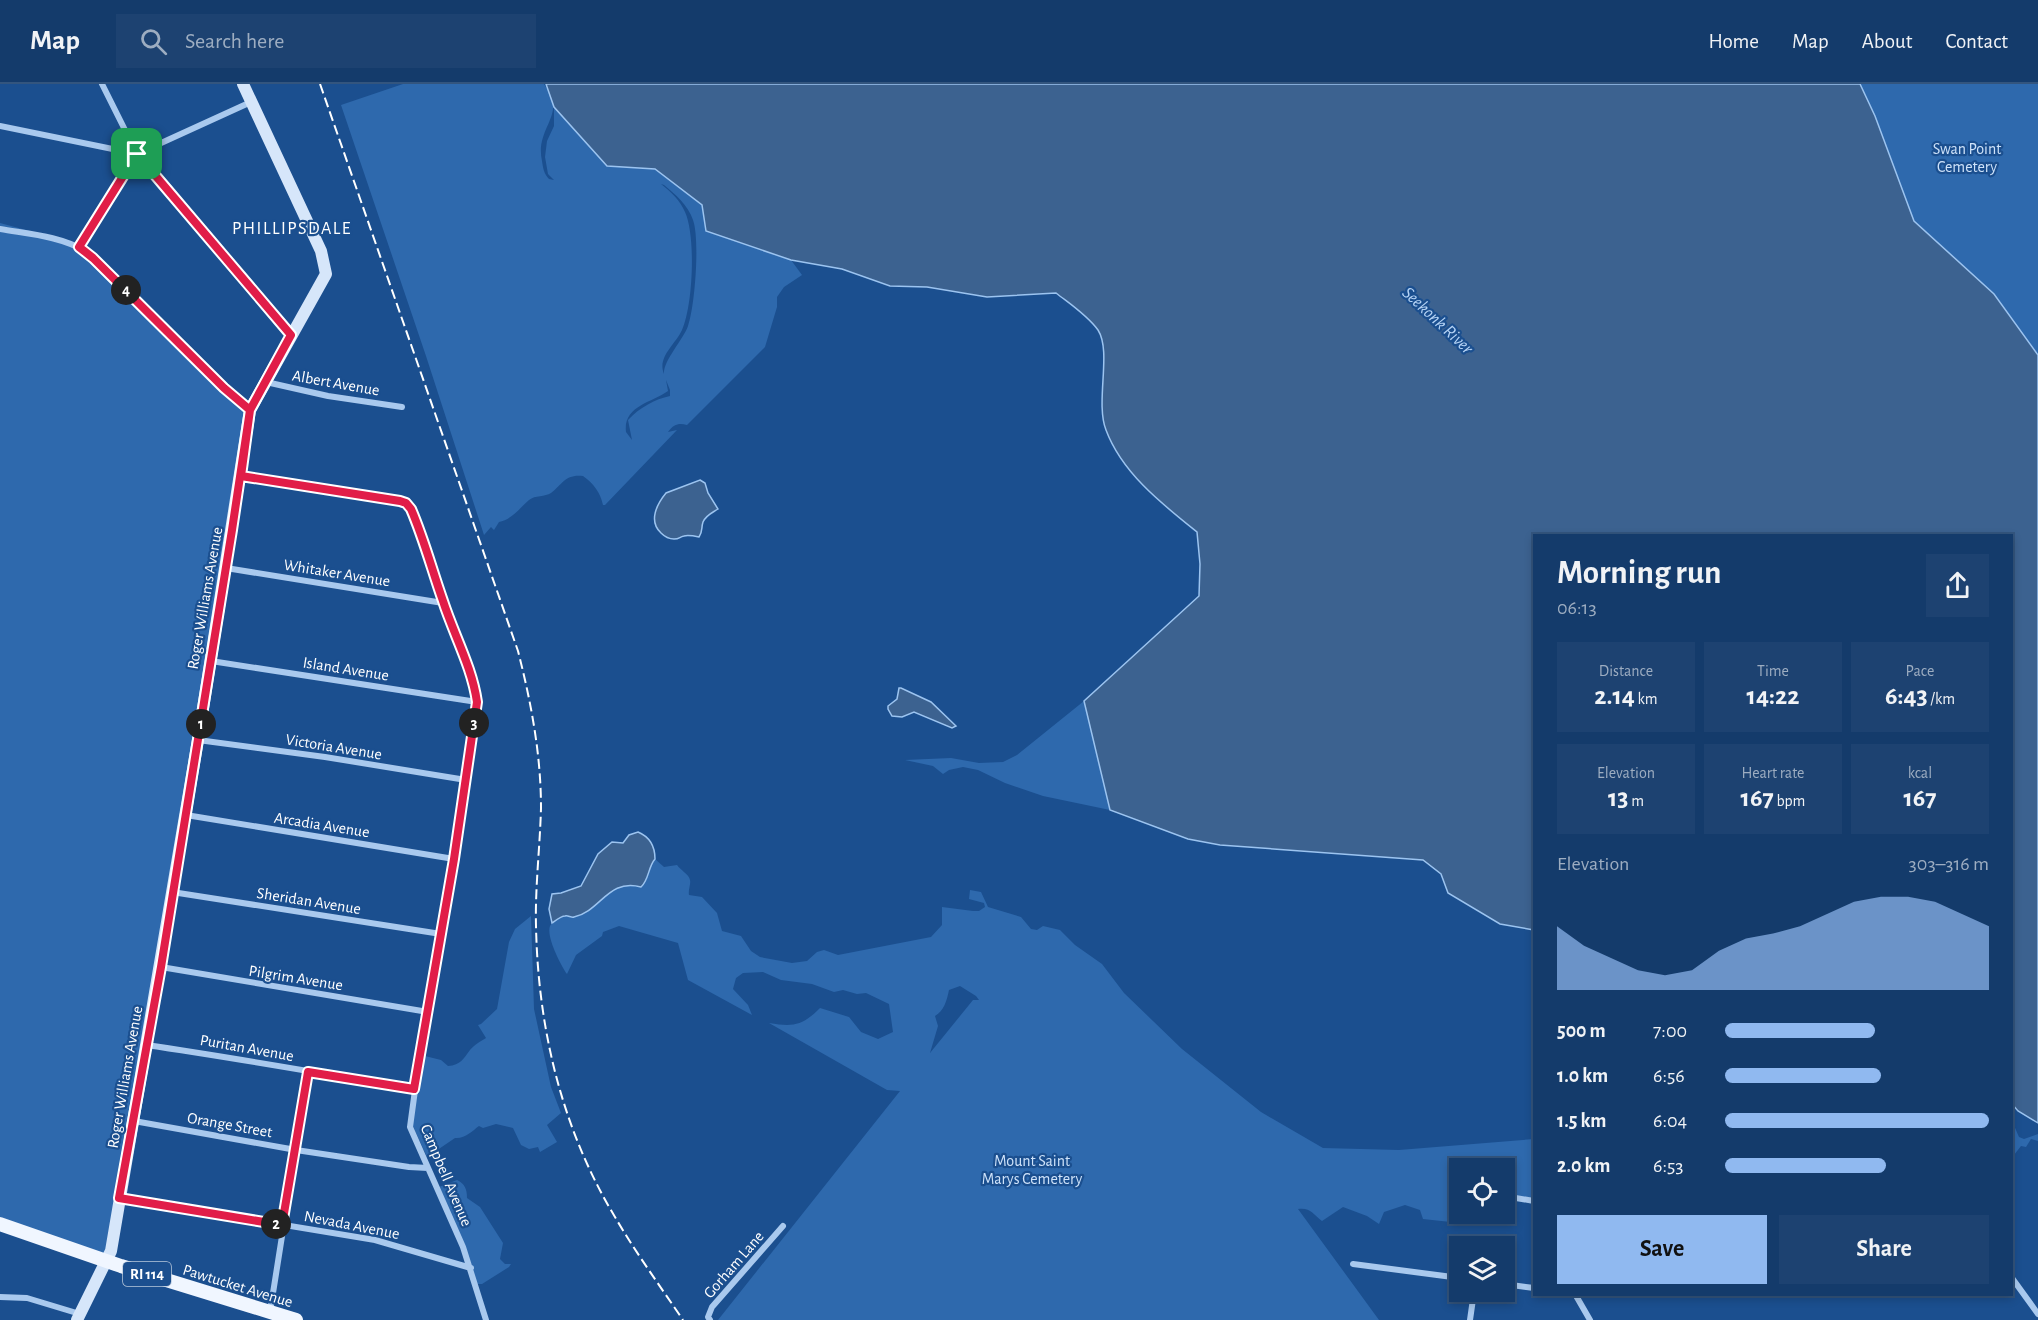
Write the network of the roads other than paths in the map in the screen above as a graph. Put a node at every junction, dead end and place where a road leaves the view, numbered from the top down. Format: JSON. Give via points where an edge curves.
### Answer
{"nodes":[{"id":1,"x":102,"y":84,"type":"edge"},
{"id":2,"x":243,"y":84,"type":"edge"},
{"id":3,"x":251,"y":102,"type":"junction"},
{"id":4,"x":0,"y":126,"type":"edge"},
{"id":5,"x":137,"y":154,"type":"junction"},
{"id":6,"x":0,"y":229,"type":"edge"},
{"id":7,"x":79,"y":247,"type":"junction"},
{"id":8,"x":291,"y":335,"type":"junction"},
{"id":9,"x":265,"y":382,"type":"junction"},
{"id":10,"x":402,"y":407,"type":"dead end"},
{"id":11,"x":250,"y":410,"type":"junction"},
{"id":12,"x":241,"y":476,"type":"junction"},
{"id":13,"x":226,"y":568,"type":"junction"},
{"id":14,"x":443,"y":603,"type":"junction"},
{"id":15,"x":210,"y":661,"type":"junction"},
{"id":16,"x":477,"y":702,"type":"junction"},
{"id":17,"x":198,"y":740,"type":"junction"},
{"id":18,"x":466,"y":780,"type":"junction"},
{"id":19,"x":186,"y":815,"type":"junction"},
{"id":20,"x":454,"y":859,"type":"junction"},
{"id":21,"x":172,"y":892,"type":"junction"},
{"id":22,"x":441,"y":934,"type":"junction"},
{"id":23,"x":161,"y":967,"type":"junction"},
{"id":24,"x":428,"y":1012,"type":"junction"},
{"id":25,"x":146,"y":1045,"type":"junction"},
{"id":26,"x":308,"y":1072,"type":"junction"},
{"id":27,"x":414,"y":1089,"type":"junction"},
{"id":28,"x":134,"y":1121,"type":"junction"},
{"id":29,"x":296,"y":1150,"type":"junction"},
{"id":30,"x":428,"y":1168,"type":"junction"},
{"id":31,"x":119,"y":1198,"type":"junction"},
{"id":32,"x":1515,"y":1198,"type":"edge"},
{"id":33,"x":1533,"y":1201,"type":"edge"},
{"id":34,"x":0,"y":1224,"type":"edge"},
{"id":35,"x":282,"y":1225,"type":"junction"},
{"id":36,"x":783,"y":1226,"type":"dead end"},
{"id":37,"x":107,"y":1261,"type":"junction"},
{"id":38,"x":1353,"y":1264,"type":"dead end"},
{"id":39,"x":471,"y":1268,"type":"junction"},
{"id":40,"x":1449,"y":1277,"type":"edge"},
{"id":41,"x":2013,"y":1279,"type":"edge"},
{"id":42,"x":1515,"y":1285,"type":"edge"},
{"id":43,"x":1533,"y":1288,"type":"edge"},
{"id":44,"x":1576,"y":1296,"type":"edge"},
{"id":45,"x":0,"y":1298,"type":"edge"},
{"id":46,"x":1473,"y":1302,"type":"edge"},
{"id":47,"x":270,"y":1312,"type":"junction"},
{"id":48,"x":2038,"y":1314,"type":"edge"},
{"id":49,"x":78,"y":1317,"type":"edge"},
{"id":50,"x":296,"y":1320,"type":"edge"},
{"id":51,"x":486,"y":1320,"type":"edge"},
{"id":52,"x":710,"y":1320,"type":"edge"},
{"id":53,"x":1470,"y":1320,"type":"edge"},
{"id":54,"x":1590,"y":1320,"type":"edge"}],
"edges":[{"from":1,"to":5,"type":"street"},
{"from":2,"to":3,"type":"main road","name":"Roger Williams Avenue"},
{"from":3,"to":5,"type":"street"},
{"from":3,"to":8,"type":"main road","name":"Roger Williams Avenue","via":[[326,268],[324,279]]},
{"from":4,"to":5,"type":"street"},
{"from":5,"to":7,"type":"street"},
{"from":5,"to":8,"type":"street"},
{"from":6,"to":7,"type":"street"},
{"from":7,"to":11,"type":"street"},
{"from":8,"to":9,"type":"main road","name":"Roger Williams Avenue"},
{"from":9,"to":10,"type":"street","name":"Albert Avenue"},
{"from":9,"to":11,"type":"main road","name":"Roger Williams Avenue"},
{"from":11,"to":12,"type":"main road","name":"Roger Williams Avenue"},
{"from":12,"to":13,"type":"main road","name":"Roger Williams Avenue"},
{"from":12,"to":14,"type":"street","name":"Campbell Avenue","via":[[406,503],[416,520]]},
{"from":13,"to":14,"type":"street","name":"Whitaker Avenue"},
{"from":13,"to":15,"type":"main road","name":"Roger Williams Avenue"},
{"from":14,"to":16,"type":"street","name":"Campbell Avenue","via":[[463,651]]},
{"from":15,"to":16,"type":"street","name":"Island Avenue"},
{"from":15,"to":17,"type":"main road","name":"Roger Williams Avenue"},
{"from":16,"to":18,"type":"street","name":"Campbell Avenue"},
{"from":17,"to":18,"type":"street","name":"Victoria Avenue"},
{"from":17,"to":19,"type":"main road","name":"Roger Williams Avenue"},
{"from":18,"to":20,"type":"street","name":"Campbell Avenue"},
{"from":19,"to":20,"type":"street","name":"Arcadia Avenue"},
{"from":19,"to":21,"type":"main road","name":"Roger Williams Avenue"},
{"from":20,"to":22,"type":"street","name":"Campbell Avenue"},
{"from":21,"to":22,"type":"street","name":"Sheridan Avenue"},
{"from":21,"to":23,"type":"main road","name":"Roger Williams Avenue"},
{"from":22,"to":24,"type":"street","name":"Campbell Avenue"},
{"from":23,"to":24,"type":"street","name":"Pilgrim Avenue"},
{"from":23,"to":25,"type":"main road","name":"Roger Williams Avenue"},
{"from":24,"to":27,"type":"street","name":"Campbell Avenue"},
{"from":25,"to":26,"type":"street","name":"Puritan Avenue"},
{"from":25,"to":28,"type":"main road","name":"Roger Williams Avenue"},
{"from":26,"to":27,"type":"street","name":"Puritan Avenue"},
{"from":26,"to":29,"type":"street"},
{"from":27,"to":30,"type":"street","name":"Campbell Avenue","via":[[410,1127]]},
{"from":28,"to":29,"type":"street","name":"Orange Street"},
{"from":28,"to":31,"type":"main road","name":"Roger Williams Avenue"},
{"from":29,"to":30,"type":"street","name":"Orange Street"},
{"from":29,"to":35,"type":"street"},
{"from":30,"to":39,"type":"street","name":"Campbell Avenue"},
{"from":31,"to":35,"type":"street","name":"Nevada Avenue"},
{"from":31,"to":37,"type":"main road","name":"Roger Williams Avenue"},
{"from":32,"to":33,"type":"street"},
{"from":34,"to":37,"type":"main road","name":"Pawtucket Avenue","number":"RI 114"},
{"from":35,"to":39,"type":"street","name":"Nevada Avenue","via":[[375,1240]]},
{"from":35,"to":47,"type":"street"},
{"from":36,"to":52,"type":"street","name":"Gorham Lane","via":[[712,1307]]},
{"from":37,"to":47,"type":"main road","name":"Pawtucket Avenue","number":"RI 114"},
{"from":37,"to":49,"type":"main road","name":"Roger Williams Avenue"},
{"from":38,"to":40,"type":"street"},
{"from":39,"to":51,"type":"street","name":"Campbell Avenue"},
{"from":41,"to":48,"type":"street"},
{"from":42,"to":43,"type":"street"},
{"from":44,"to":54,"type":"street"},
{"from":45,"to":49,"type":"street","via":[[27,1298]]},
{"from":46,"to":53,"type":"street"},
{"from":47,"to":50,"type":"main road","name":"Pawtucket Avenue","number":"RI 114"}]}
